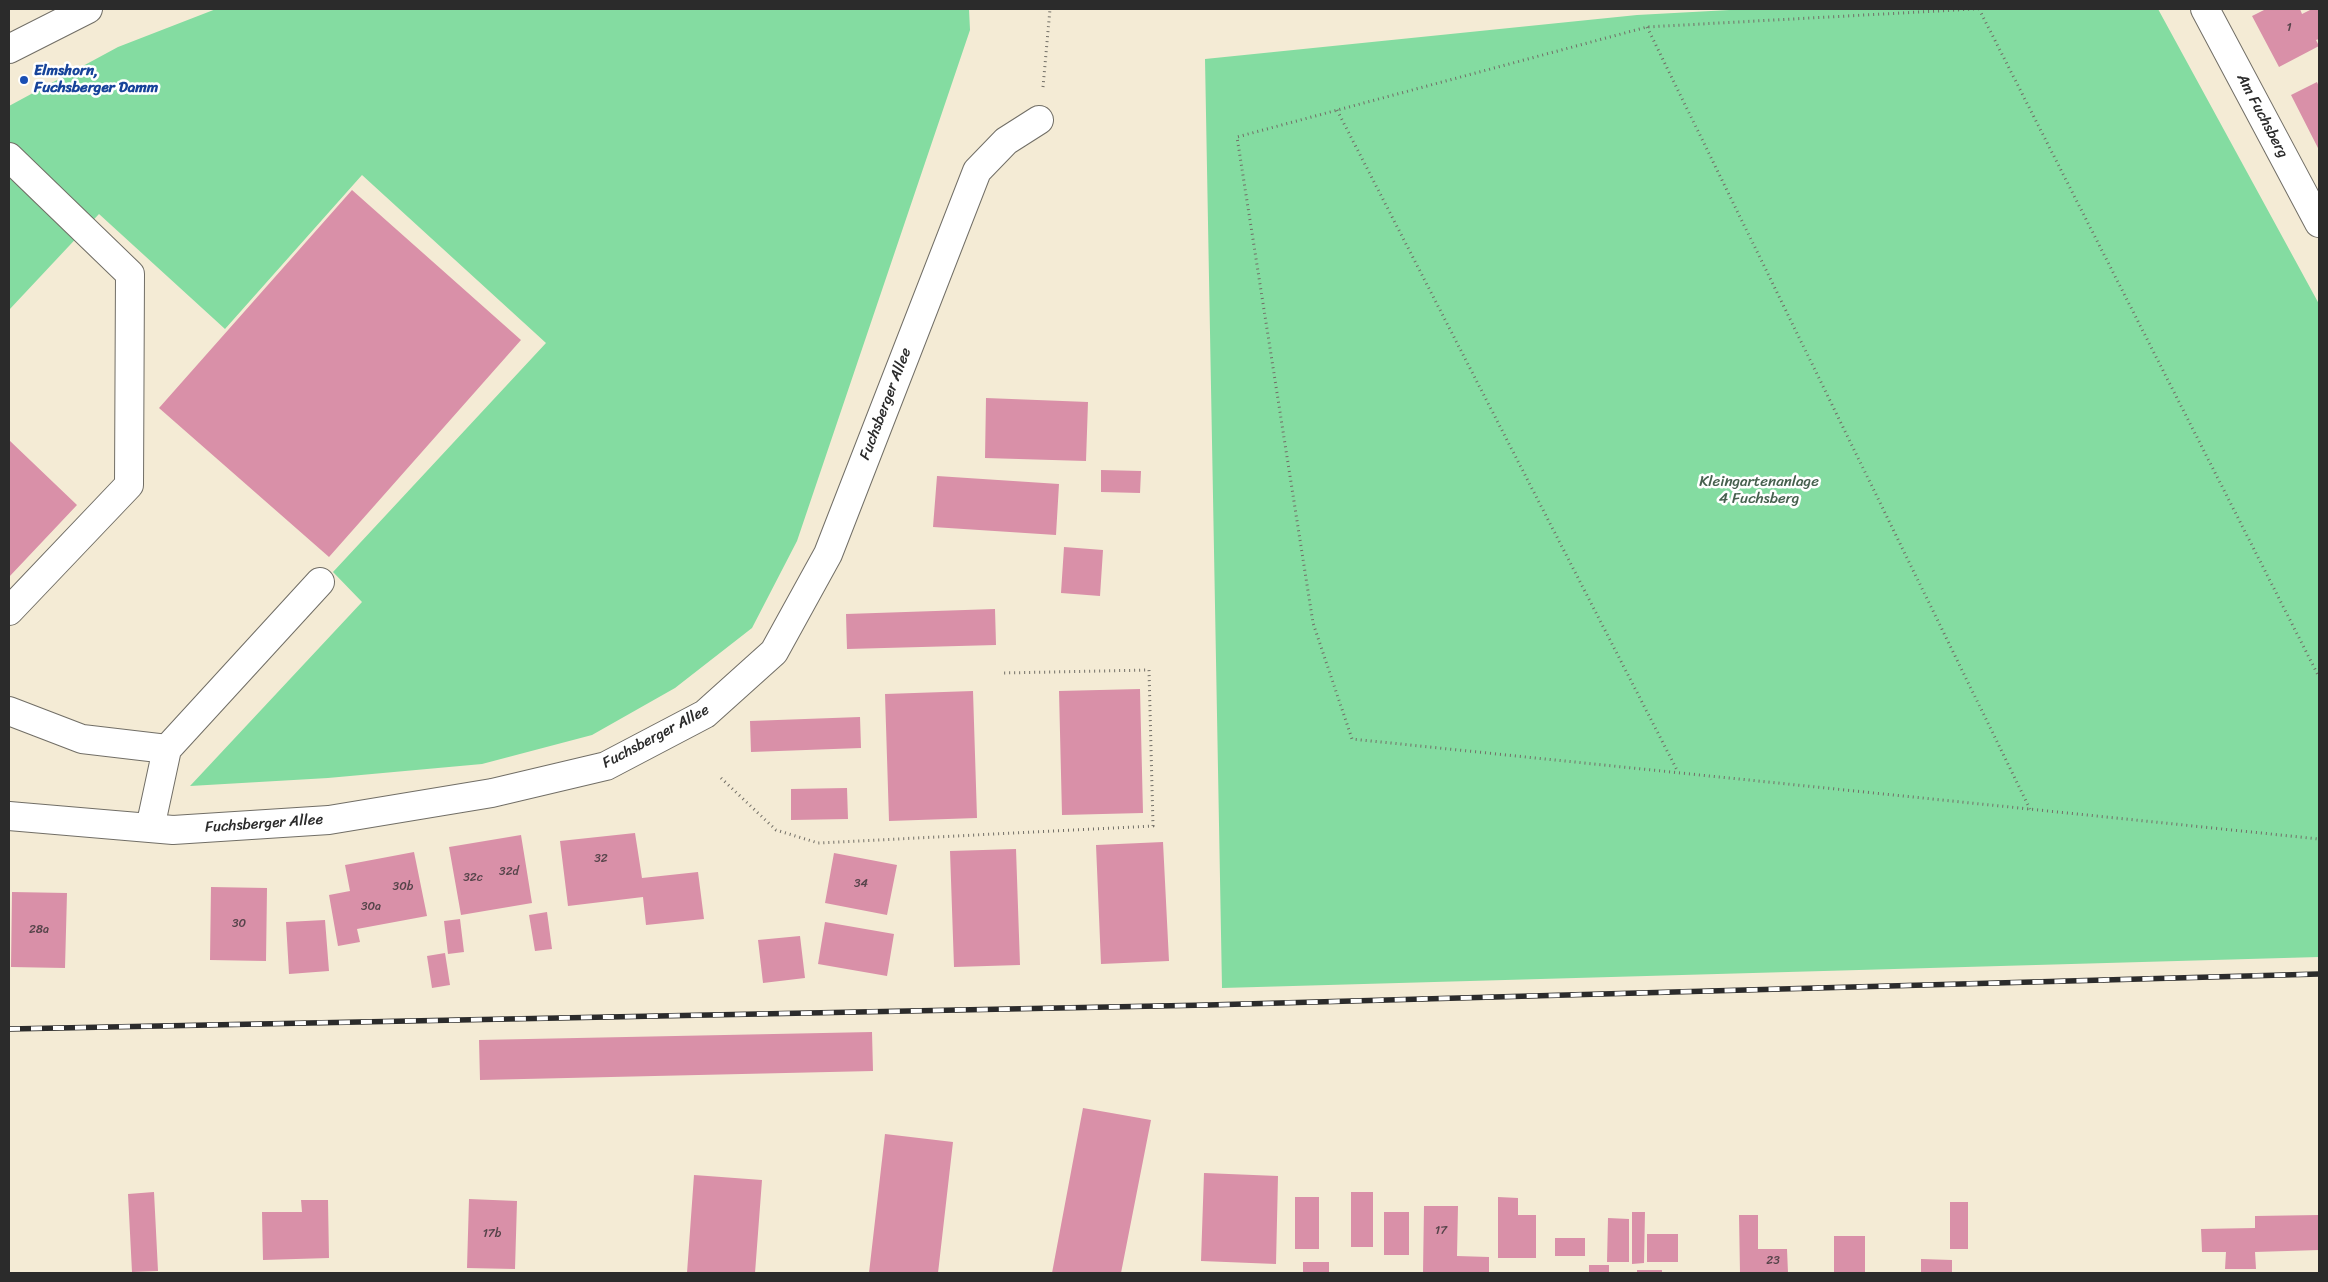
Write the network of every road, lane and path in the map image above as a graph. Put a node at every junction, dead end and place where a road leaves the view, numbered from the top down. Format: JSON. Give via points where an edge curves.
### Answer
{"nodes":[{"id":1,"x":88,"y":9,"type":"edge"},
{"id":2,"x":1050,"y":9,"type":"edge"},
{"id":3,"x":1974,"y":9,"type":"edge"},
{"id":4,"x":1979,"y":9,"type":"edge"},
{"id":5,"x":2205,"y":9,"type":"edge"},
{"id":6,"x":1647,"y":27,"type":"junction"},
{"id":7,"x":9,"y":49,"type":"edge"},
{"id":8,"x":1337,"y":110,"type":"junction"},
{"id":9,"x":1039,"y":120,"type":"joint"},
{"id":10,"x":9,"y":157,"type":"edge"},
{"id":11,"x":2319,"y":223,"type":"edge"},
{"id":12,"x":320,"y":582,"type":"dead end"},
{"id":13,"x":9,"y":611,"type":"edge"},
{"id":14,"x":1003,"y":673,"type":"dead end"},
{"id":15,"x":2319,"y":677,"type":"edge"},
{"id":16,"x":9,"y":711,"type":"edge"},
{"id":17,"x":167,"y":749,"type":"junction"},
{"id":18,"x":1678,"y":773,"type":"junction"},
{"id":19,"x":721,"y":778,"type":"dead end"},
{"id":20,"x":2030,"y":809,"type":"junction"},
{"id":21,"x":9,"y":816,"type":"edge"},
{"id":22,"x":150,"y":828,"type":"junction"},
{"id":23,"x":2319,"y":839,"type":"edge"}],
"edges":[{"from":1,"to":7,"type":"street"},
{"from":2,"to":9,"type":"path"},
{"from":3,"to":6,"type":"path"},
{"from":4,"to":15,"type":"path"},
{"from":5,"to":11,"type":"street","name":"Am Fuchsberg"},
{"from":6,"to":8,"type":"path"},
{"from":6,"to":20,"type":"path"},
{"from":8,"to":18,"type":"path"},
{"from":8,"to":18,"type":"path","via":[[1237,137],[1313,623],[1352,739]]},
{"from":9,"to":22,"type":"street","name":"Fuchsberger Allee","via":[[1006,141],[977,171],[828,554],[774,652],[705,714],[606,766],[492,793],[329,820],[173,830]]},
{"from":10,"to":13,"type":"street","via":[[130,274],[129,485]]},
{"from":12,"to":17,"type":"street"},
{"from":14,"to":19,"type":"path","via":[[1149,670],[1153,826],[818,843],[776,830]]},
{"from":16,"to":17,"type":"street","via":[[82,739]]},
{"from":17,"to":22,"type":"street"},
{"from":18,"to":20,"type":"path"},
{"from":20,"to":23,"type":"path"},
{"from":21,"to":22,"type":"street","name":"Fuchsberger Allee"}]}
